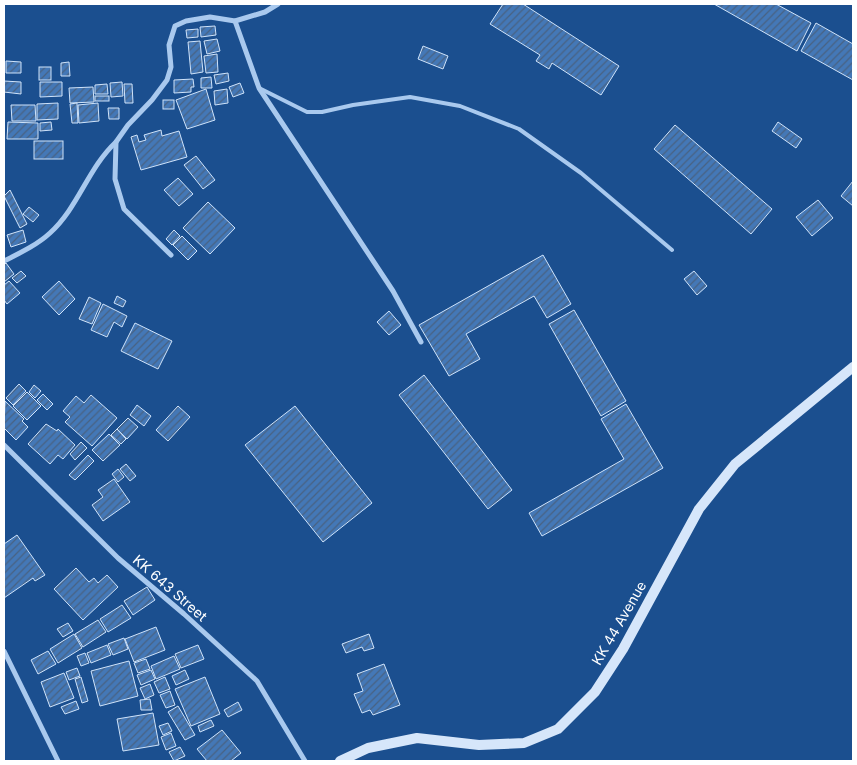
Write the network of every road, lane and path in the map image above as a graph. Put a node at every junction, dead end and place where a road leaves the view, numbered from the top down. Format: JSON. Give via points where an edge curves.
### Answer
{"nodes":[{"id":1,"x":278,"y":4,"type":"edge"},
{"id":2,"x":235,"y":21,"type":"junction"},
{"id":3,"x":259,"y":88,"type":"junction"},
{"id":4,"x":116,"y":142,"type":"junction"},
{"id":5,"x":672,"y":250,"type":"dead end"},
{"id":6,"x":171,"y":255,"type":"dead end"},
{"id":7,"x":4,"y":261,"type":"edge"},
{"id":8,"x":421,"y":342,"type":"dead end"},
{"id":9,"x":853,"y":367,"type":"edge"},
{"id":10,"x":4,"y":445,"type":"edge"},
{"id":11,"x":4,"y":651,"type":"edge"},
{"id":12,"x":58,"y":761,"type":"edge"},
{"id":13,"x":305,"y":761,"type":"edge"},
{"id":14,"x":340,"y":761,"type":"edge"}],
"edges":[{"from":1,"to":2,"type":"street","via":[[265,12]]},
{"from":2,"to":3,"type":"street"},
{"from":2,"to":4,"type":"street","via":[[210,18],[175,26],[169,45],[171,67],[168,80]]},
{"from":3,"to":5,"type":"lane","via":[[307,112],[410,97],[460,106],[519,129],[581,173]]},
{"from":3,"to":8,"type":"street","via":[[393,292]]},
{"from":4,"to":6,"type":"street","via":[[115,179],[124,209]]},
{"from":4,"to":7,"type":"street","via":[[103,154],[65,216],[50,233]]},
{"from":9,"to":14,"type":"main road","name":"KK 44 Avenue","via":[[735,464],[698,509],[623,649],[595,692],[558,729],[524,743],[479,745],[417,738],[368,748]]},
{"from":10,"to":13,"type":"street","name":"KK 643 Street","via":[[118,558],[257,681]]},
{"from":11,"to":12,"type":"street"}]}
